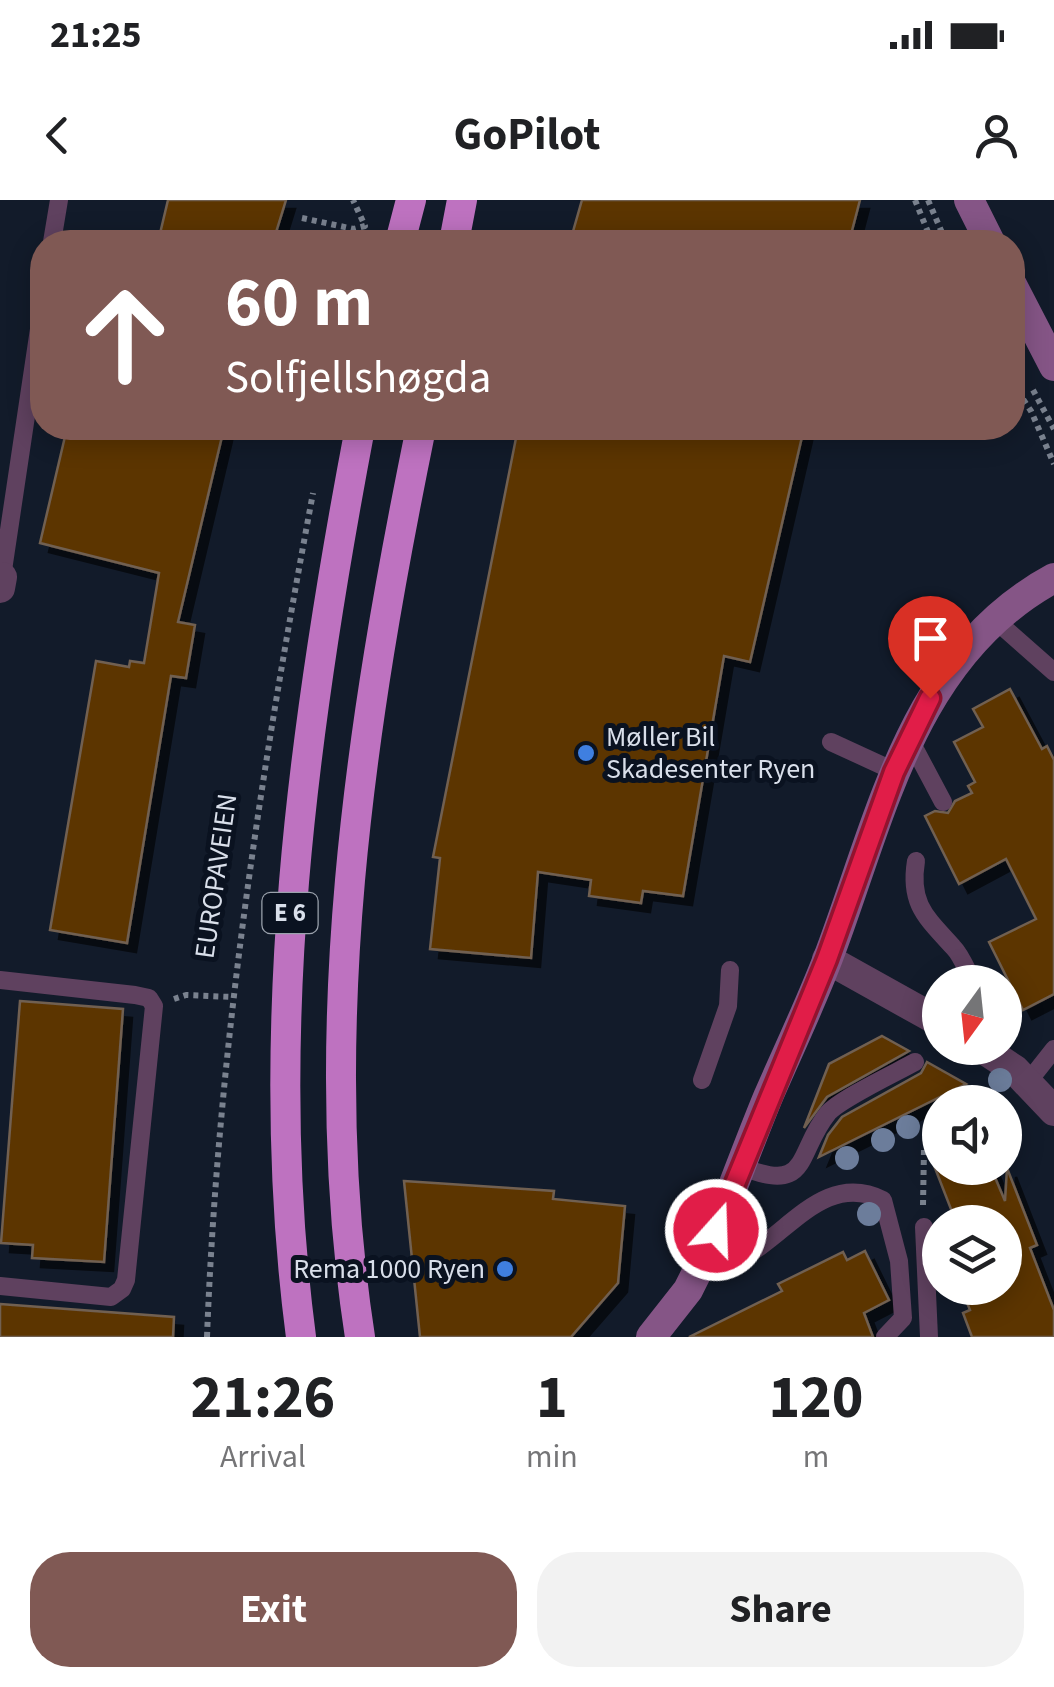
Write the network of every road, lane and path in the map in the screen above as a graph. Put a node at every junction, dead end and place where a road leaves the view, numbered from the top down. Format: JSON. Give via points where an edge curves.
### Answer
{"nodes":[{"id":1,"x":58,"y":200,"type":"edge"},
{"id":2,"x":353,"y":200,"type":"edge"},
{"id":3,"x":411,"y":200,"type":"edge"},
{"id":4,"x":462,"y":200,"type":"edge"},
{"id":5,"x":915,"y":200,"type":"edge"},
{"id":6,"x":928,"y":200,"type":"edge"},
{"id":7,"x":969,"y":200,"type":"edge"},
{"id":8,"x":302,"y":218,"type":"dead end"},
{"id":9,"x":54,"y":230,"type":"edge"},
{"id":10,"x":403,"y":230,"type":"edge"},
{"id":11,"x":456,"y":230,"type":"edge"},
{"id":12,"x":927,"y":230,"type":"edge"},
{"id":13,"x":941,"y":230,"type":"edge"},
{"id":14,"x":984,"y":230,"type":"edge"},
{"id":15,"x":1025,"y":310,"type":"edge"},
{"id":16,"x":1054,"y":366,"type":"edge"},
{"id":17,"x":30,"y":390,"type":"edge"},
{"id":18,"x":1025,"y":402,"type":"edge"},
{"id":19,"x":358,"y":440,"type":"edge"},
{"id":20,"x":419,"y":440,"type":"edge"},
{"id":21,"x":1054,"y":464,"type":"edge"},
{"id":22,"x":315,"y":482,"type":"dead end"},
{"id":23,"x":1054,"y":578,"type":"edge"},
{"id":24,"x":1,"y":582,"type":"edge"},
{"id":25,"x":994,"y":619,"type":"junction"},
{"id":26,"x":1054,"y":672,"type":"edge"},
{"id":27,"x":909,"y":738,"type":"junction"},
{"id":28,"x":831,"y":742,"type":"dead end"},
{"id":29,"x":894,"y":772,"type":"junction"},
{"id":30,"x":943,"y":802,"type":"dead end"},
{"id":31,"x":916,"y":861,"type":"dead end"},
{"id":32,"x":827,"y":959,"type":"junction"},
{"id":33,"x":964,"y":965,"type":"edge"},
{"id":34,"x":730,"y":970,"type":"dead end"},
{"id":35,"x":0,"y":980,"type":"edge"},
{"id":36,"x":232,"y":997,"type":"junction"},
{"id":37,"x":154,"y":1006,"type":"junction"},
{"id":38,"x":922,"y":1012,"type":"edge"},
{"id":39,"x":1054,"y":1049,"type":"edge"},
{"id":40,"x":914,"y":1062,"type":"dead end"},
{"id":41,"x":1005,"y":1065,"type":"edge"},
{"id":42,"x":702,"y":1080,"type":"dead end"},
{"id":43,"x":1028,"y":1082,"type":"junction"},
{"id":44,"x":1054,"y":1110,"type":"edge"},
{"id":45,"x":740,"y":1166,"type":"junction"},
{"id":46,"x":707,"y":1252,"type":"junction"},
{"id":47,"x":0,"y":1286,"type":"edge"},
{"id":48,"x":927,"y":1305,"type":"edge"},
{"id":49,"x":208,"y":1337,"type":"edge"},
{"id":50,"x":301,"y":1337,"type":"edge"},
{"id":51,"x":360,"y":1337,"type":"edge"},
{"id":52,"x":651,"y":1337,"type":"edge"},
{"id":53,"x":885,"y":1337,"type":"edge"},
{"id":54,"x":928,"y":1337,"type":"edge"}],
"edges":[{"from":1,"to":9,"type":"lane"},
{"from":2,"to":8,"type":"path","via":[[365,226]]},
{"from":3,"to":10,"type":"highway"},
{"from":4,"to":11,"type":"highway"},
{"from":5,"to":12,"type":"path"},
{"from":6,"to":13,"type":"path"},
{"from":7,"to":14,"type":"street"},
{"from":15,"to":16,"type":"street"},
{"from":17,"to":24,"type":"lane"},
{"from":18,"to":21,"type":"path"},
{"from":19,"to":50,"type":"highway","number":"E 6","via":[[320,659],[288,937],[284,1106]]},
{"from":20,"to":51,"type":"highway","number":"E 6","via":[[378,667],[344,944],[340,1102],[347,1244]]},
{"from":22,"to":36,"type":"path","name":"EUROPAVEIEN"},
{"from":23,"to":25,"type":"street"},
{"from":25,"to":26,"type":"lane"},
{"from":25,"to":27,"type":"street","via":[[945,673]]},
{"from":27,"to":29,"type":"street"},
{"from":27,"to":30,"type":"lane"},
{"from":28,"to":29,"type":"lane"},
{"from":29,"to":32,"type":"street"},
{"from":31,"to":33,"type":"lane","via":[[919,905]]},
{"from":32,"to":38,"type":"street"},
{"from":32,"to":45,"type":"street"},
{"from":34,"to":42,"type":"lane","via":[[728,1006]]},
{"from":35,"to":37,"type":"lane","via":[[135,995]]},
{"from":36,"to":37,"type":"path","via":[[186,994]]},
{"from":36,"to":49,"type":"path","name":"EUROPAVEIEN"},
{"from":37,"to":47,"type":"lane","via":[[122,1289],[111,1297]]},
{"from":39,"to":43,"type":"lane"},
{"from":40,"to":45,"type":"lane","via":[[829,1111],[793,1172],[773,1178]]},
{"from":41,"to":43,"type":"street"},
{"from":43,"to":44,"type":"street"},
{"from":45,"to":46,"type":"street"},
{"from":46,"to":52,"type":"street","via":[[688,1290]]},
{"from":46,"to":53,"type":"lane","via":[[736,1260],[803,1212],[838,1194],[868,1192],[883,1200],[899,1262],[903,1318]]},
{"from":48,"to":54,"type":"lane"}]}
